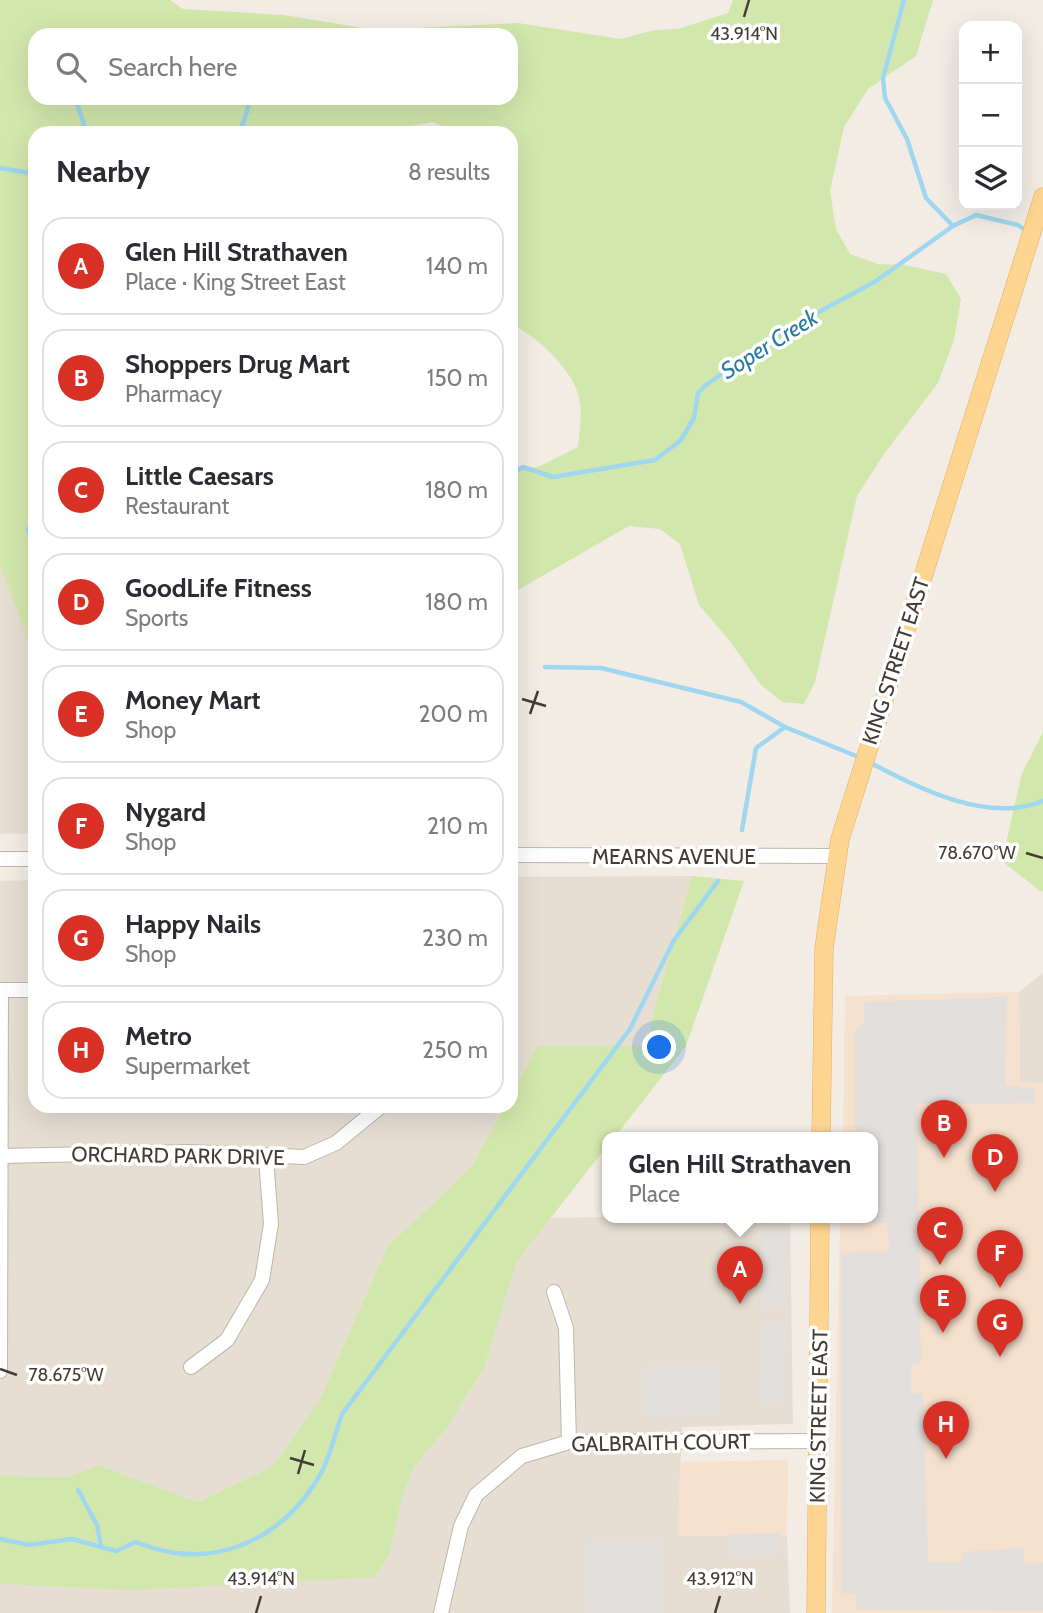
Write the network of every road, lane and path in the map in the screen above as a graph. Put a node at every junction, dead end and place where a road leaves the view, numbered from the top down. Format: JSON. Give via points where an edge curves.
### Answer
{"nodes":[{"id":1,"x":1041,"y":203,"type":"edge"},
{"id":2,"x":518,"y":855,"type":"edge"},
{"id":3,"x":837,"y":856,"type":"junction"},
{"id":4,"x":0,"y":859,"type":"edge"},
{"id":5,"x":28,"y":859,"type":"edge"},
{"id":6,"x":0,"y":990,"type":"edge"},
{"id":7,"x":28,"y":990,"type":"edge"},
{"id":8,"x":372,"y":1113,"type":"edge"},
{"id":9,"x":821,"y":1132,"type":"edge"},
{"id":10,"x":0,"y":1156,"type":"edge"},
{"id":11,"x":266,"y":1158,"type":"junction"},
{"id":12,"x":820,"y":1223,"type":"edge"},
{"id":13,"x":554,"y":1292,"type":"dead end"},
{"id":14,"x":191,"y":1367,"type":"dead end"},
{"id":15,"x":0,"y":1371,"type":"edge"},
{"id":16,"x":818,"y":1441,"type":"junction"},
{"id":17,"x":569,"y":1442,"type":"junction"},
{"id":18,"x":441,"y":1613,"type":"edge"},
{"id":19,"x":816,"y":1613,"type":"edge"}],
"edges":[{"from":1,"to":3,"type":"main road","name":"KING STREET EAST"},
{"from":2,"to":3,"type":"street","name":"MEARNS AVENUE"},
{"from":3,"to":9,"type":"main road","name":"KING STREET EAST","via":[[824,948]]},
{"from":4,"to":5,"type":"street"},
{"from":6,"to":7,"type":"street"},
{"from":6,"to":10,"type":"street"},
{"from":8,"to":11,"type":"street","name":"ORCHARD PARK DRIVE","via":[[336,1143],[304,1157]]},
{"from":10,"to":11,"type":"street","name":"ORCHARD PARK DRIVE","via":[[189,1152]]},
{"from":10,"to":15,"type":"street"},
{"from":11,"to":14,"type":"street","via":[[271,1224],[262,1280],[227,1340]]},
{"from":12,"to":16,"type":"main road","name":"KING STREET EAST"},
{"from":13,"to":17,"type":"street","via":[[566,1328]]},
{"from":16,"to":17,"type":"street","name":"GALBRAITH COURT"},
{"from":16,"to":19,"type":"main road","name":"KING STREET EAST"},
{"from":17,"to":18,"type":"street","name":"GALBRAITH COURT","via":[[522,1456],[476,1495],[461,1526]]}]}
